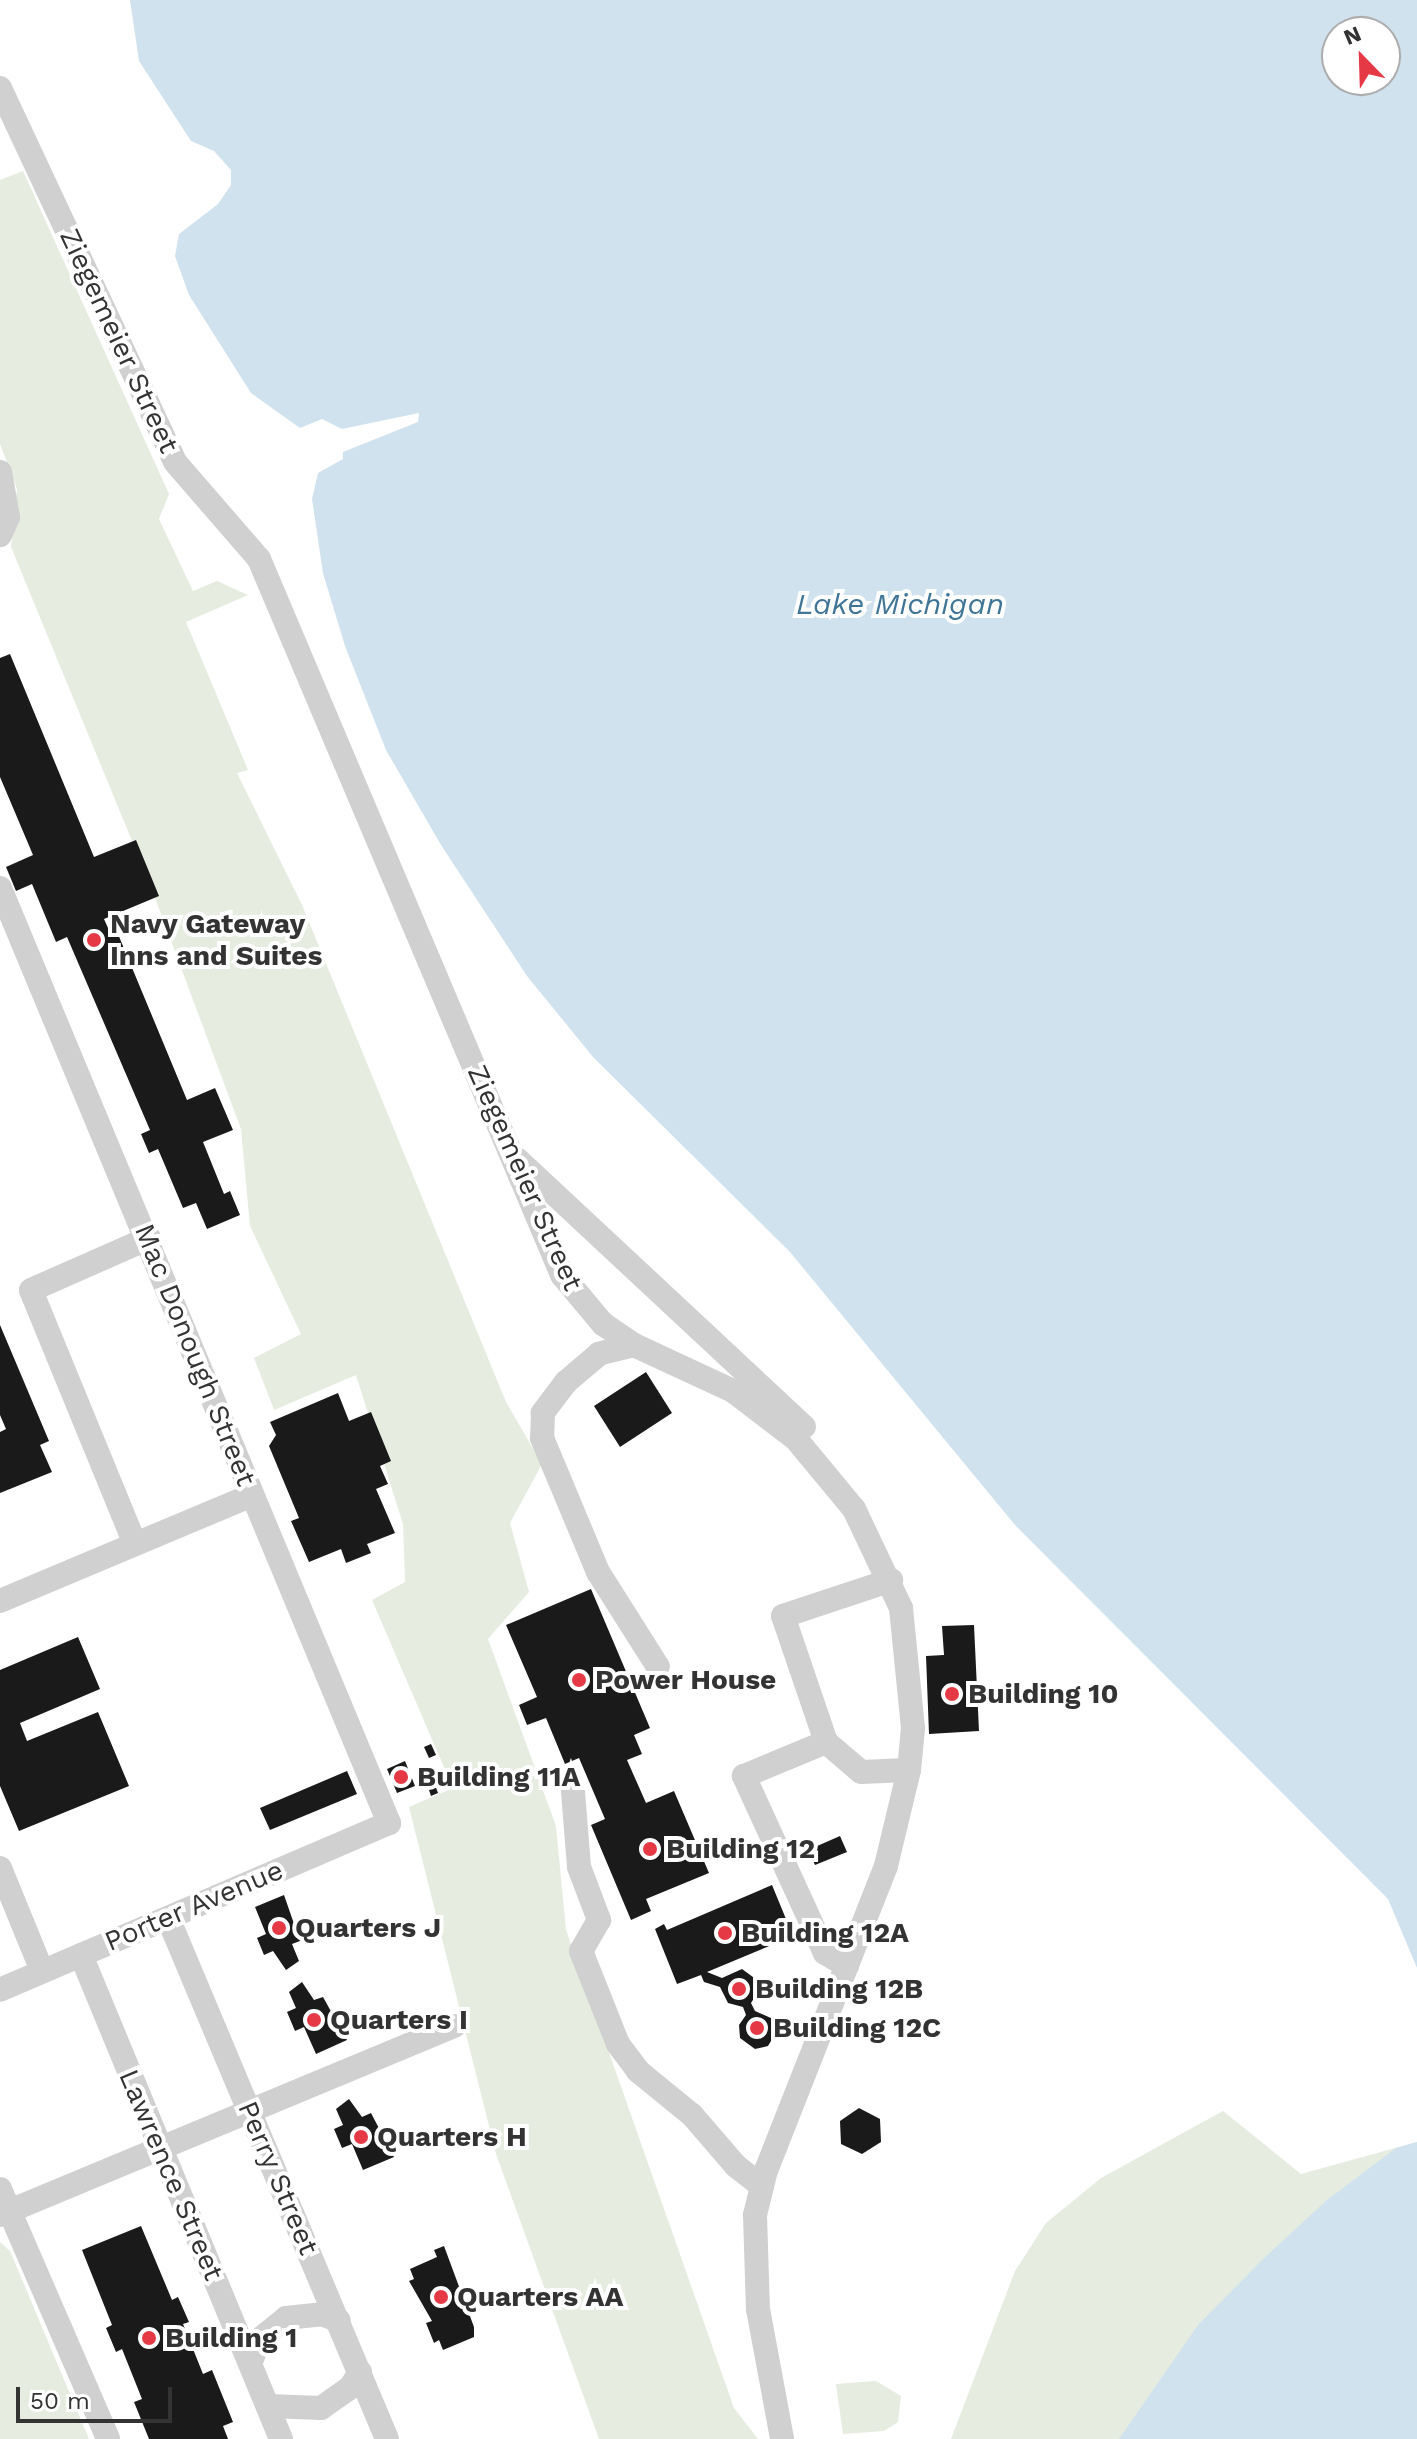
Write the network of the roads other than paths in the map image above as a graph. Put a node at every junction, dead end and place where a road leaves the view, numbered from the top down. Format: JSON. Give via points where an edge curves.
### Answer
{"nodes":[{"id":1,"x":0,"y":88,"type":"edge"},
{"id":2,"x":0,"y":472,"type":"edge"},
{"id":3,"x":0,"y":535,"type":"edge"},
{"id":4,"x":0,"y":888,"type":"edge"},
{"id":5,"x":511,"y":1153,"type":"junction"},
{"id":6,"x":149,"y":1238,"type":"junction"},
{"id":7,"x":634,"y":1345,"type":"junction"},
{"id":8,"x":252,"y":1495,"type":"junction"},
{"id":9,"x":854,"y":1509,"type":"junction"},
{"id":10,"x":135,"y":1544,"type":"junction"},
{"id":11,"x":891,"y":1580,"type":"junction"},
{"id":12,"x":0,"y":1601,"type":"edge"},
{"id":13,"x":658,"y":1667,"type":"dead end"},
{"id":14,"x":826,"y":1742,"type":"junction"},
{"id":15,"x":909,"y":1770,"type":"junction"},
{"id":16,"x":573,"y":1792,"type":"dead end"},
{"id":17,"x":389,"y":1823,"type":"joint"},
{"id":18,"x":0,"y":1868,"type":"edge"},
{"id":19,"x":168,"y":1918,"type":"junction"},
{"id":20,"x":81,"y":1955,"type":"junction"},
{"id":21,"x":847,"y":1966,"type":"junction"},
{"id":22,"x":42,"y":1971,"type":"junction"},
{"id":23,"x":0,"y":1990,"type":"edge"},
{"id":24,"x":454,"y":2026,"type":"dead end"},
{"id":25,"x":249,"y":2112,"type":"junction"},
{"id":26,"x":159,"y":2150,"type":"junction"},
{"id":27,"x":762,"y":2186,"type":"junction"},
{"id":28,"x":3,"y":2205,"type":"edge"},
{"id":29,"x":339,"y":2321,"type":"junction"},
{"id":30,"x":251,"y":2362,"type":"junction"},
{"id":31,"x":360,"y":2372,"type":"junction"},
{"id":32,"x":268,"y":2406,"type":"junction"},
{"id":33,"x":108,"y":2439,"type":"edge"},
{"id":34,"x":281,"y":2439,"type":"edge"},
{"id":35,"x":387,"y":2439,"type":"edge"},
{"id":36,"x":782,"y":2439,"type":"edge"}],
"edges":[{"from":1,"to":5,"type":"street","name":"Ziegemeier Street","via":[[175,462],[259,559]]},
{"from":2,"to":3,"type":"street","via":[[8,517]]},
{"from":4,"to":6,"type":"street","name":"Mac Donough Street"},
{"from":5,"to":7,"type":"street","name":"Ziegemeier Street","via":[[562,1275],[603,1324]]},
{"from":5,"to":9,"type":"street","via":[[823,1444]]},
{"from":6,"to":8,"type":"street","name":"Mac Donough Street"},
{"from":6,"to":10,"type":"street","via":[[31,1290]]},
{"from":7,"to":9,"type":"street","name":"Ziegemeier Street","via":[[688,1367],[758,1408],[796,1439]]},
{"from":7,"to":13,"type":"street","via":[[599,1354],[566,1382],[543,1413],[542,1438],[598,1572]]},
{"from":8,"to":10,"type":"street"},
{"from":8,"to":17,"type":"street","name":"Mac Donough Street"},
{"from":9,"to":11,"type":"street","name":"Ziegemeier Street"},
{"from":10,"to":12,"type":"street"},
{"from":11,"to":14,"type":"street","via":[[783,1616]]},
{"from":11,"to":15,"type":"street","name":"Ziegemeier Street","via":[[911,1668]]},
{"from":14,"to":15,"type":"street","via":[[861,1772]]},
{"from":14,"to":21,"type":"street","via":[[744,1776],[825,1953]]},
{"from":15,"to":21,"type":"street","name":"Ziegemeier Street","via":[[886,1866]]},
{"from":16,"to":27,"type":"street","via":[[579,1867],[599,1920],[581,1951],[618,2044],[638,2071],[692,2115],[736,2166]]},
{"from":17,"to":19,"type":"street","name":"Porter Avenue"},
{"from":18,"to":22,"type":"street"},
{"from":19,"to":20,"type":"street","name":"Porter Avenue"},
{"from":19,"to":25,"type":"street","name":"Perry Street"},
{"from":20,"to":22,"type":"street","name":"Porter Avenue"},
{"from":20,"to":26,"type":"street","name":"Lawrence Street"},
{"from":21,"to":27,"type":"street","name":"Ziegemeier Street"},
{"from":22,"to":23,"type":"street","name":"Porter Avenue"},
{"from":24,"to":25,"type":"street"},
{"from":25,"to":26,"type":"street"},
{"from":25,"to":29,"type":"street","name":"Perry Street"},
{"from":26,"to":28,"type":"street"},
{"from":26,"to":30,"type":"street","name":"Lawrence Street"},
{"from":27,"to":36,"type":"street","name":"Ziegemeier Street","via":[[753,2251]]},
{"from":28,"to":33,"type":"street"},
{"from":29,"to":30,"type":"street","via":[[322,2314],[286,2318],[259,2340]]},
{"from":29,"to":31,"type":"street","name":"Perry Street"},
{"from":30,"to":32,"type":"street","name":"Lawrence Street"},
{"from":31,"to":32,"type":"street","via":[[350,2388],[321,2408]]},
{"from":31,"to":35,"type":"street","name":"Perry Street"},
{"from":32,"to":34,"type":"street","name":"Lawrence Street"}]}
